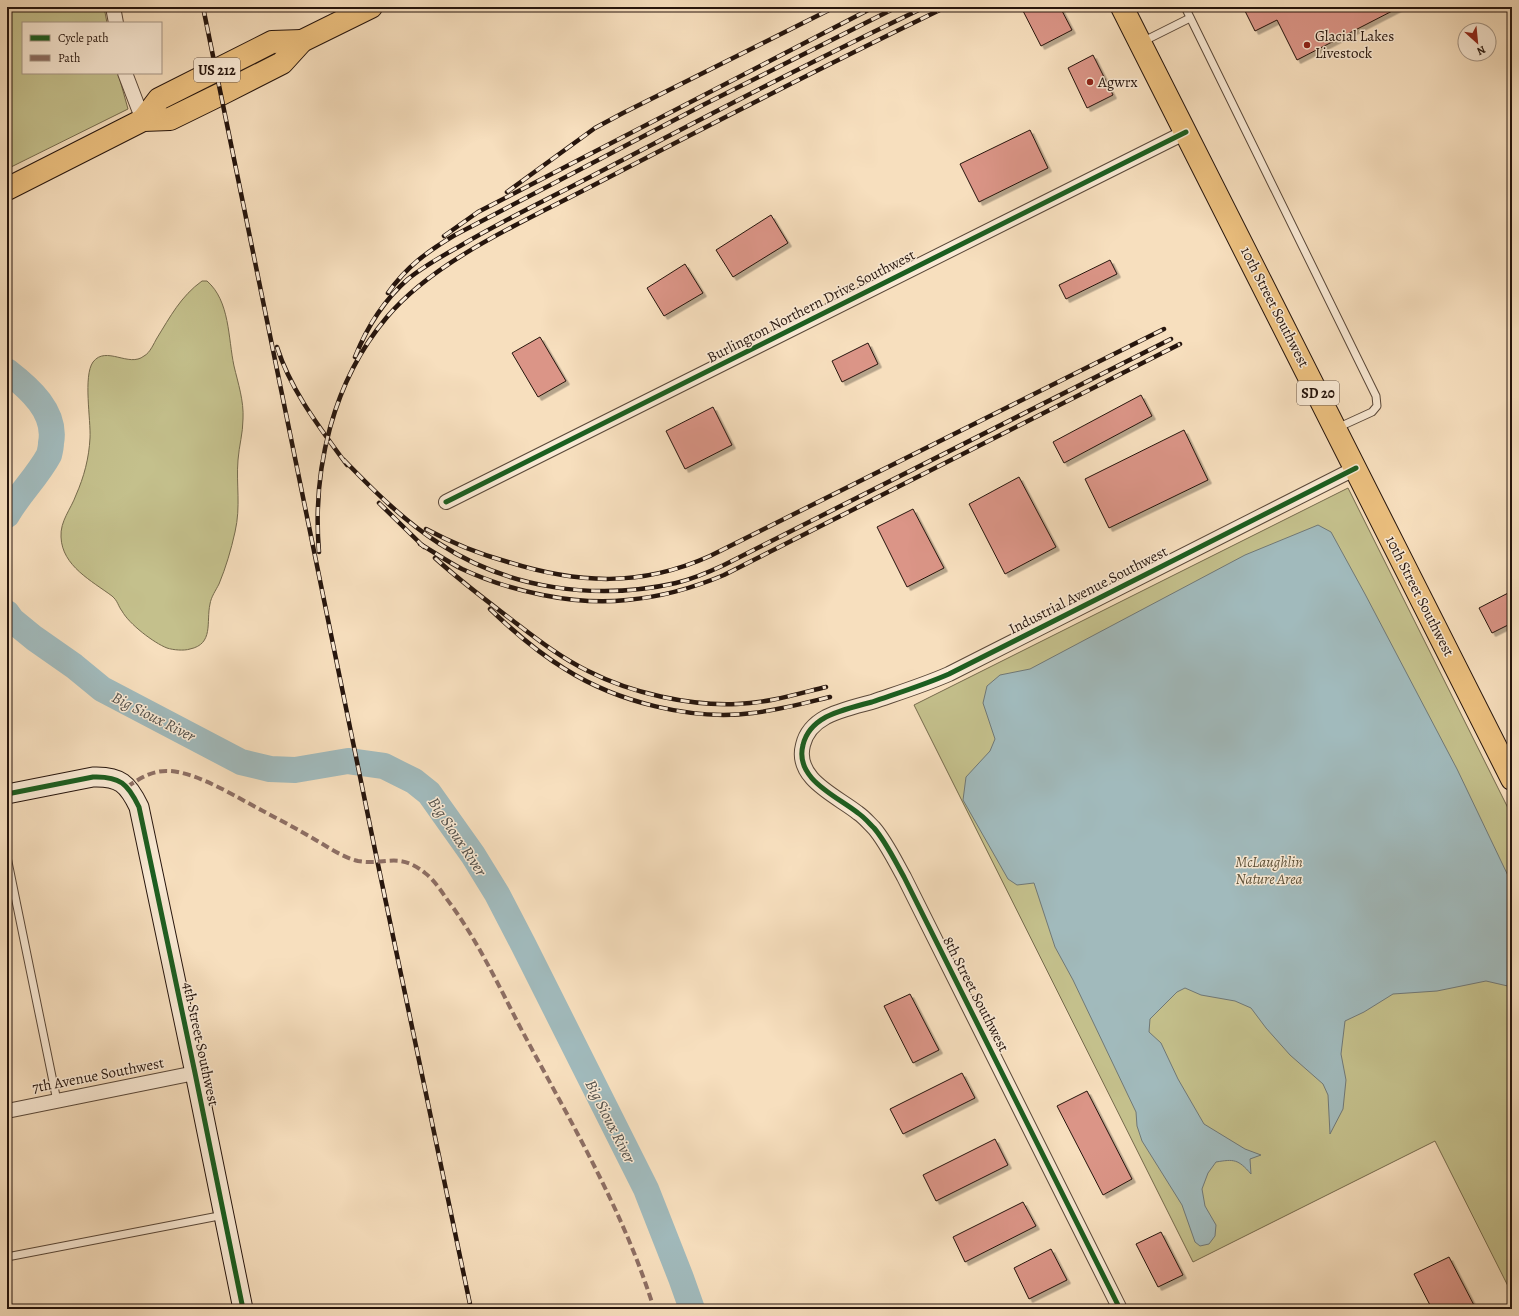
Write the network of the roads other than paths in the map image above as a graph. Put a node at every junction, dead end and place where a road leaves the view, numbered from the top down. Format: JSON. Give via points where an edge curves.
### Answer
{"nodes":[{"id":1,"x":113,"y":7,"type":"edge"},
{"id":2,"x":371,"y":7,"type":"edge"},
{"id":3,"x":1122,"y":7,"type":"edge"},
{"id":4,"x":1185,"y":7,"type":"edge"},
{"id":5,"x":1190,"y":18,"type":"junction"},
{"id":6,"x":116,"y":22,"type":"edge"},
{"id":7,"x":1141,"y":42,"type":"junction"},
{"id":8,"x":125,"y":74,"type":"edge"},
{"id":9,"x":143,"y":120,"type":"junction"},
{"id":10,"x":1186,"y":132,"type":"junction"},
{"id":11,"x":7,"y":189,"type":"edge"},
{"id":12,"x":1336,"y":429,"type":"junction"},
{"id":13,"x":1356,"y":468,"type":"junction"},
{"id":14,"x":446,"y":502,"type":"dead end"},
{"id":15,"x":825,"y":717,"type":"joint"},
{"id":16,"x":1512,"y":779,"type":"edge"},
{"id":17,"x":7,"y":794,"type":"edge"},
{"id":18,"x":7,"y":857,"type":"edge"},
{"id":19,"x":195,"y":1073,"type":"junction"},
{"id":20,"x":57,"y":1101,"type":"junction"},
{"id":21,"x":7,"y":1111,"type":"edge"},
{"id":22,"x":224,"y":1214,"type":"junction"},
{"id":23,"x":7,"y":1257,"type":"edge"},
{"id":24,"x":243,"y":1309,"type":"edge"},
{"id":25,"x":1120,"y":1309,"type":"edge"}],
"edges":[{"from":1,"to":6,"type":"street"},
{"from":2,"to":9,"type":"main road","number":"US 212","via":[[302,41],[272,42],[159,99]]},
{"from":3,"to":7,"type":"main road","name":"10th Street Southwest","number":"SD 20"},
{"from":4,"to":5,"type":"lane"},
{"from":5,"to":7,"type":"lane"},
{"from":5,"to":12,"type":"lane","via":[[1376,396],[1377,406],[1372,412]]},
{"from":7,"to":10,"type":"main road","name":"10th Street Southwest","number":"SD 20"},
{"from":8,"to":9,"type":"street"},
{"from":9,"to":11,"type":"main road","number":"US 212"},
{"from":10,"to":12,"type":"main road","name":"10th Street Southwest","number":"SD 20"},
{"from":10,"to":14,"type":"street","name":"Burlington Northern Drive Southwest"},
{"from":12,"to":13,"type":"main road","name":"10th Street Southwest","number":"SD 20"},
{"from":13,"to":15,"type":"street","name":"Industrial Avenue Southwest","via":[[949,674],[913,689]]},
{"from":13,"to":16,"type":"main road","name":"10th Street Southwest","number":"SD 20"},
{"from":15,"to":25,"type":"street","name":"8th Street Southwest","via":[[813,726],[805,738],[802,750],[808,773],[816,782],[859,813],[888,849],[908,884]]},
{"from":17,"to":19,"type":"street","name":"4th Street Southwest","via":[[93,777],[111,777],[119,780],[133,795],[141,816]]},
{"from":18,"to":20,"type":"lane"},
{"from":19,"to":20,"type":"street","name":"7th Avenue Southwest"},
{"from":19,"to":22,"type":"street","name":"4th Street Southwest"},
{"from":20,"to":21,"type":"street","name":"7th Avenue Southwest"},
{"from":22,"to":23,"type":"lane"},
{"from":22,"to":24,"type":"street","name":"4th Street Southwest"}]}
